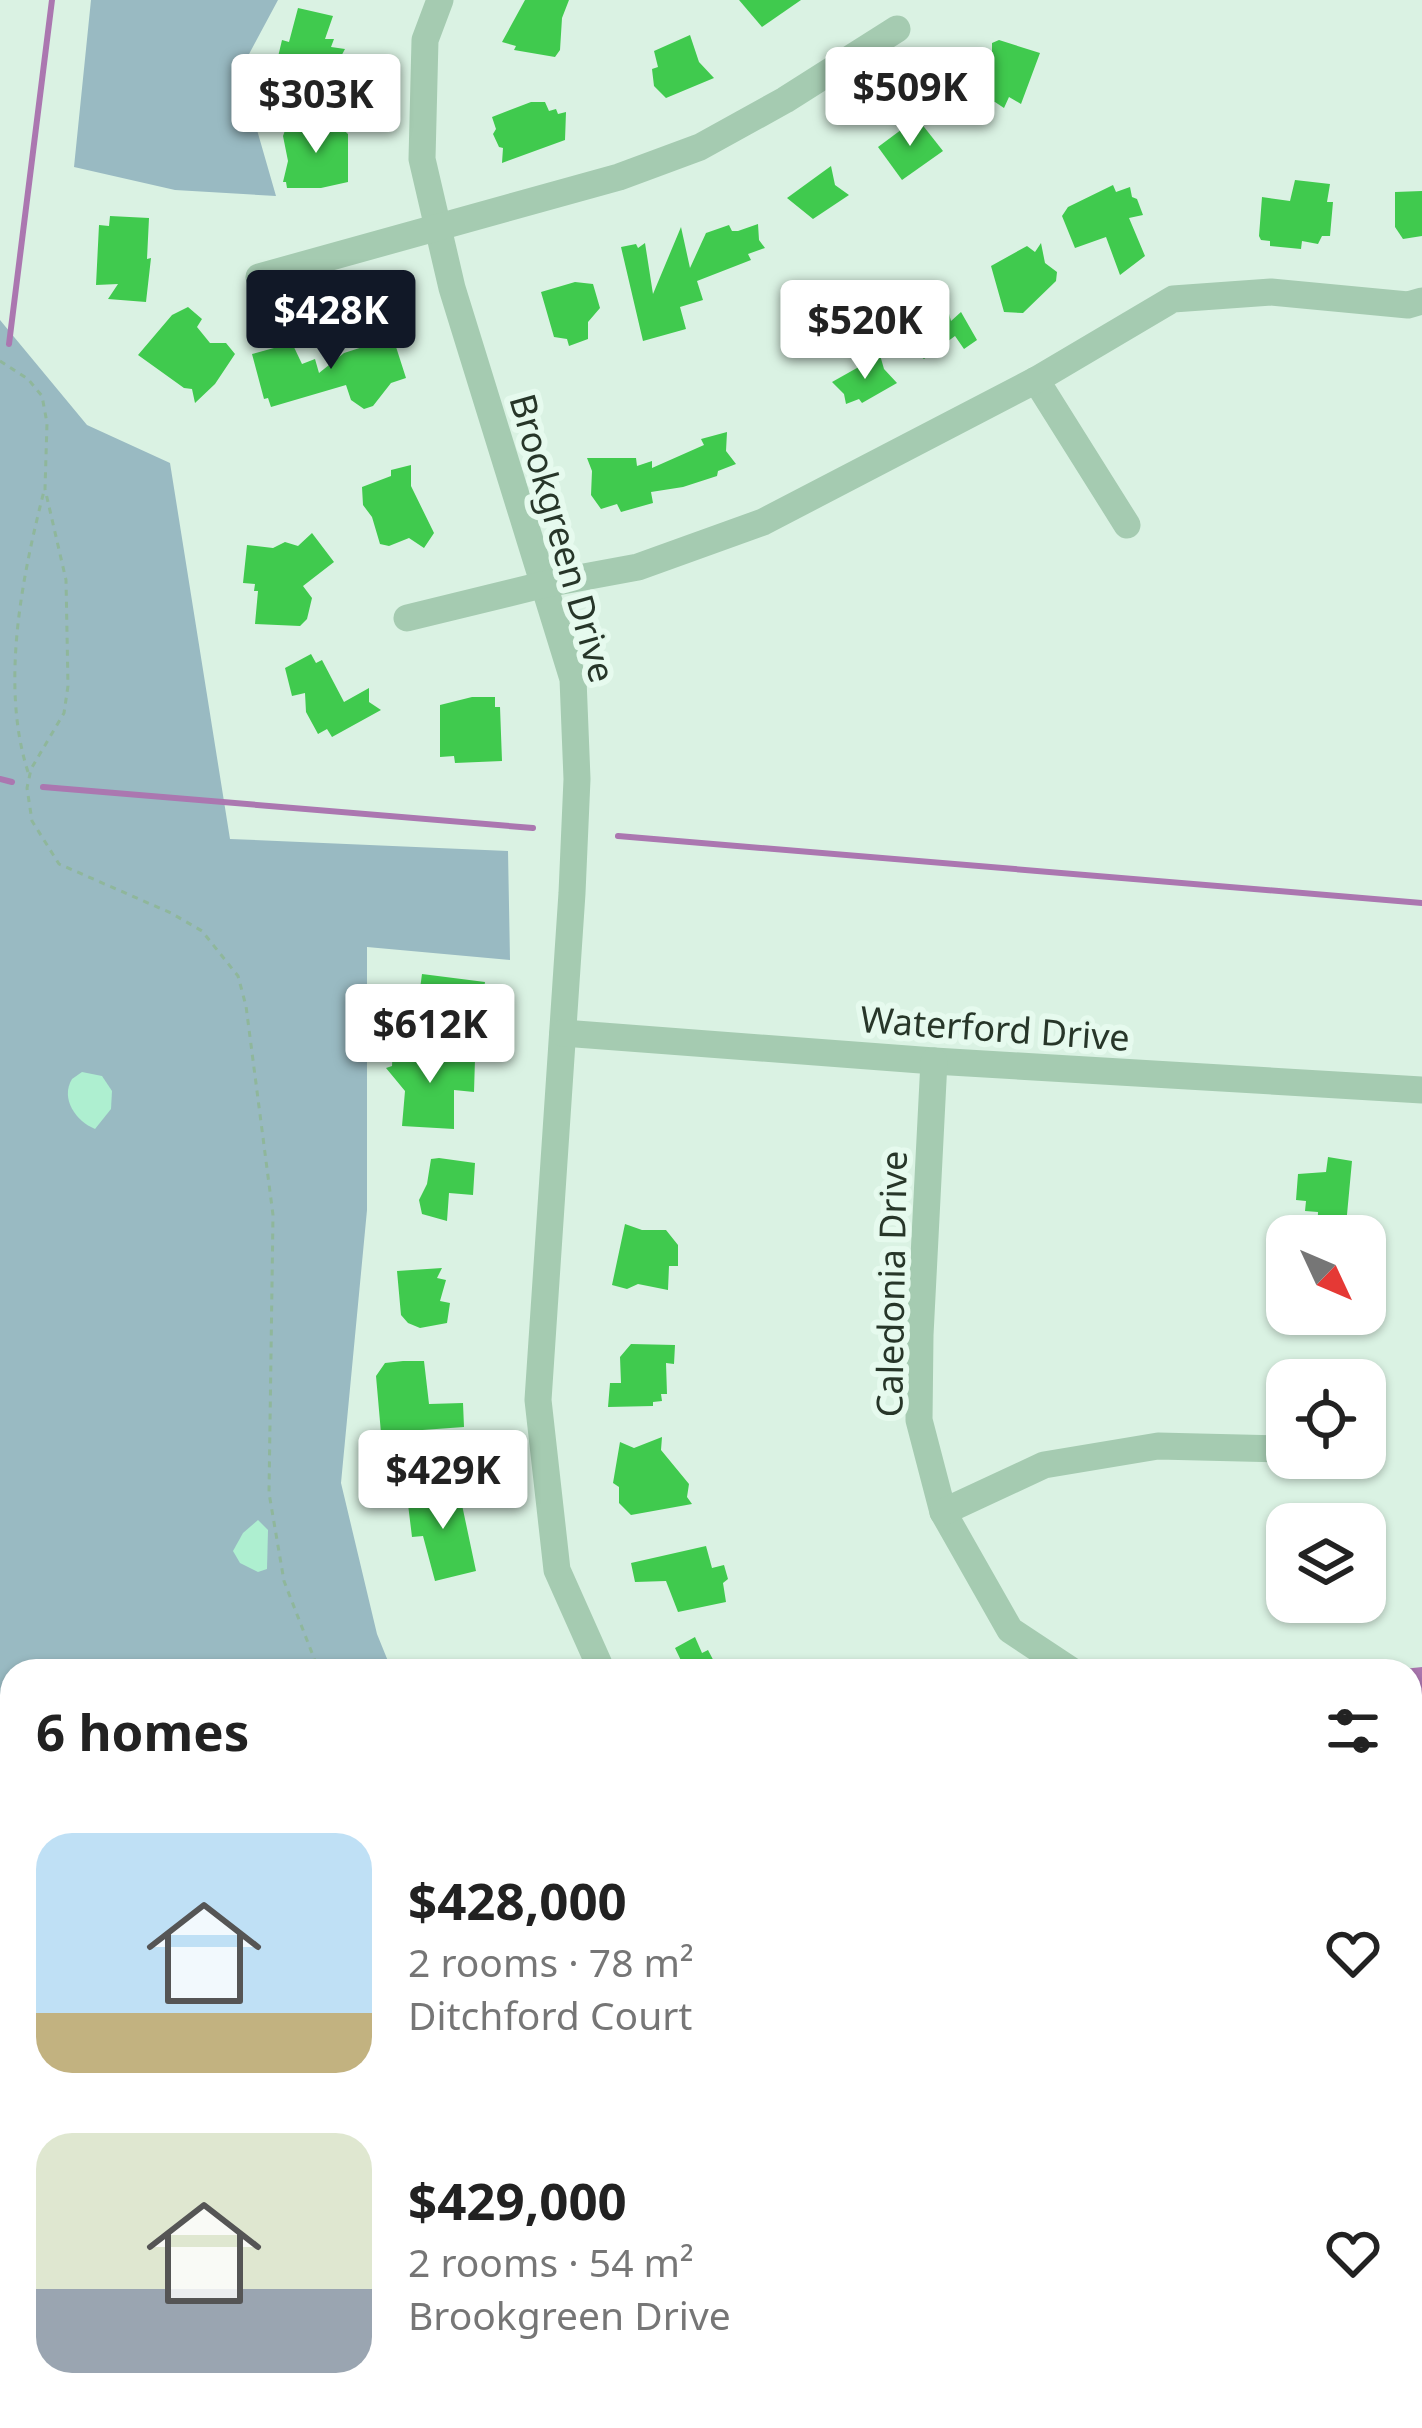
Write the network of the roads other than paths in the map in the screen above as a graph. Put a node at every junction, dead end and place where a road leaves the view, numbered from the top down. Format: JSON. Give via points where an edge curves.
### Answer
{"nodes":[{"id":1,"x":440,"y":0,"type":"edge"},
{"id":2,"x":897,"y":29,"type":"dead end"},
{"id":3,"x":439,"y":230,"type":"junction"},
{"id":4,"x":259,"y":277,"type":"dead end"},
{"id":5,"x":1422,"y":301,"type":"edge"},
{"id":6,"x":1036,"y":380,"type":"junction"},
{"id":7,"x":1127,"y":525,"type":"dead end"},
{"id":8,"x":546,"y":584,"type":"junction"},
{"id":9,"x":407,"y":618,"type":"dead end"},
{"id":10,"x":563,"y":1033,"type":"junction"},
{"id":11,"x":934,"y":1061,"type":"junction"},
{"id":12,"x":1422,"y":1090,"type":"edge"},
{"id":13,"x":1266,"y":1449,"type":"edge"},
{"id":14,"x":943,"y":1512,"type":"junction"},
{"id":15,"x":597,"y":1659,"type":"edge"},
{"id":16,"x":1054,"y":1659,"type":"edge"}],
"edges":[{"from":1,"to":3,"type":"street","name":"Brookgreen Drive","via":[[425,40],[422,160]]},
{"from":2,"to":3,"type":"street","via":[[700,147]]},
{"from":3,"to":4,"type":"street"},
{"from":3,"to":8,"type":"street","name":"Brookgreen Drive"},
{"from":5,"to":6,"type":"street","via":[[1271,292],[1173,299]]},
{"from":6,"to":7,"type":"street"},
{"from":6,"to":8,"type":"street","via":[[763,522],[638,566]]},
{"from":8,"to":9,"type":"street"},
{"from":8,"to":10,"type":"street","name":"Brookgreen Drive","via":[[573,679],[578,779]]},
{"from":10,"to":11,"type":"street","name":"Waterford Drive"},
{"from":10,"to":15,"type":"street","name":"Brookgreen Drive","via":[[538,1400],[557,1570]]},
{"from":11,"to":12,"type":"street","name":"Waterford Drive"},
{"from":11,"to":14,"type":"street","name":"Caledonia Drive","via":[[919,1420]]},
{"from":13,"to":14,"type":"street","via":[[1158,1446],[1044,1465]]},
{"from":14,"to":16,"type":"street","name":"Caledonia Drive","via":[[1010,1630]]}]}
